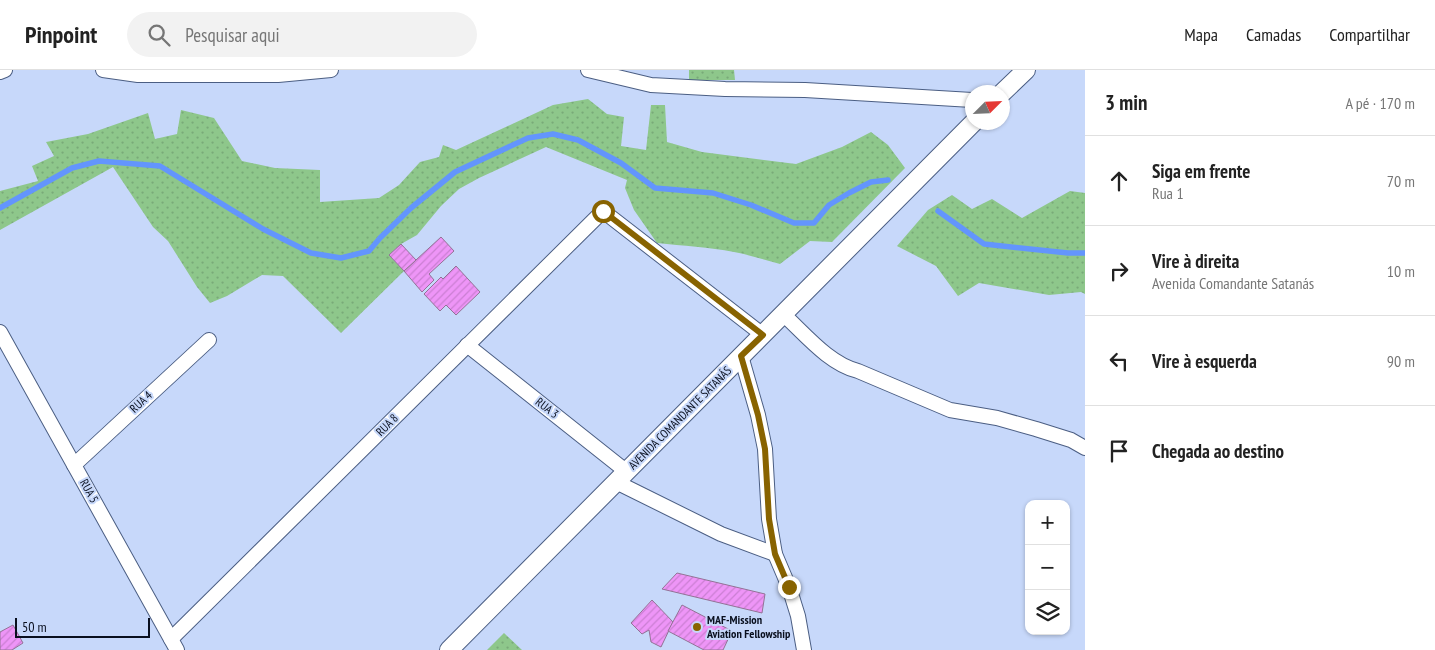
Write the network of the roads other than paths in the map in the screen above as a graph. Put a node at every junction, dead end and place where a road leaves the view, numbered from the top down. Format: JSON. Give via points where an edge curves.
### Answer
{"nodes":[{"id":1,"x":5,"y":70,"type":"edge"},
{"id":2,"x":103,"y":70,"type":"edge"},
{"id":3,"x":330,"y":70,"type":"edge"},
{"id":4,"x":588,"y":70,"type":"edge"},
{"id":5,"x":1026,"y":70,"type":"edge"},
{"id":6,"x":0,"y":72,"type":"edge"},
{"id":7,"x":1010,"y":86,"type":"edge"},
{"id":8,"x":965,"y":100,"type":"edge"},
{"id":9,"x":966,"y":130,"type":"edge"},
{"id":10,"x":783,"y":314,"type":"junction"},
{"id":11,"x":0,"y":332,"type":"edge"},
{"id":12,"x":763,"y":335,"type":"junction"},
{"id":13,"x":208,"y":340,"type":"dead end"},
{"id":14,"x":467,"y":345,"type":"junction"},
{"id":15,"x":741,"y":356,"type":"junction"},
{"id":16,"x":1085,"y":448,"type":"edge"},
{"id":17,"x":74,"y":465,"type":"junction"},
{"id":18,"x":621,"y":477,"type":"junction"},
{"id":19,"x":775,"y":554,"type":"junction"},
{"id":20,"x":174,"y":644,"type":"edge"},
{"id":21,"x":450,"y":650,"type":"edge"},
{"id":22,"x":804,"y":650,"type":"edge"}],
"edges":[{"from":1,"to":6,"type":"street"},
{"from":2,"to":3,"type":"street","via":[[138,75],[278,75]]},
{"from":4,"to":8,"type":"street","via":[[651,85]]},
{"from":5,"to":7,"type":"street"},
{"from":9,"to":10,"type":"street","name":"AVENIDA COMANDANTE SATANÁS"},
{"from":10,"to":12,"type":"street","name":"AVENIDA COMANDANTE SATANÁS"},
{"from":10,"to":16,"type":"street","via":[[834,361],[848,368],[950,410],[997,418],[1072,440]]},
{"from":11,"to":17,"type":"street","name":"RUA 5"},
{"from":12,"to":14,"type":"street","name":"RUA 8","via":[[603,211]]},
{"from":12,"to":15,"type":"street","name":"AVENIDA COMANDANTE SATANÁS"},
{"from":13,"to":17,"type":"street","name":"RUA 4"},
{"from":14,"to":18,"type":"street","name":"RUA 3"},
{"from":14,"to":20,"type":"street","name":"RUA 8"},
{"from":15,"to":18,"type":"street","name":"AVENIDA COMANDANTE SATANÁS"},
{"from":15,"to":19,"type":"street","via":[[765,449],[769,519]]},
{"from":17,"to":20,"type":"street","name":"RUA 5"},
{"from":18,"to":19,"type":"street","name":"RUA 3","via":[[721,534]]},
{"from":18,"to":21,"type":"street","name":"AVENIDA COMANDANTE SATANÁS"},
{"from":19,"to":22,"type":"street","via":[[796,609]]}]}
